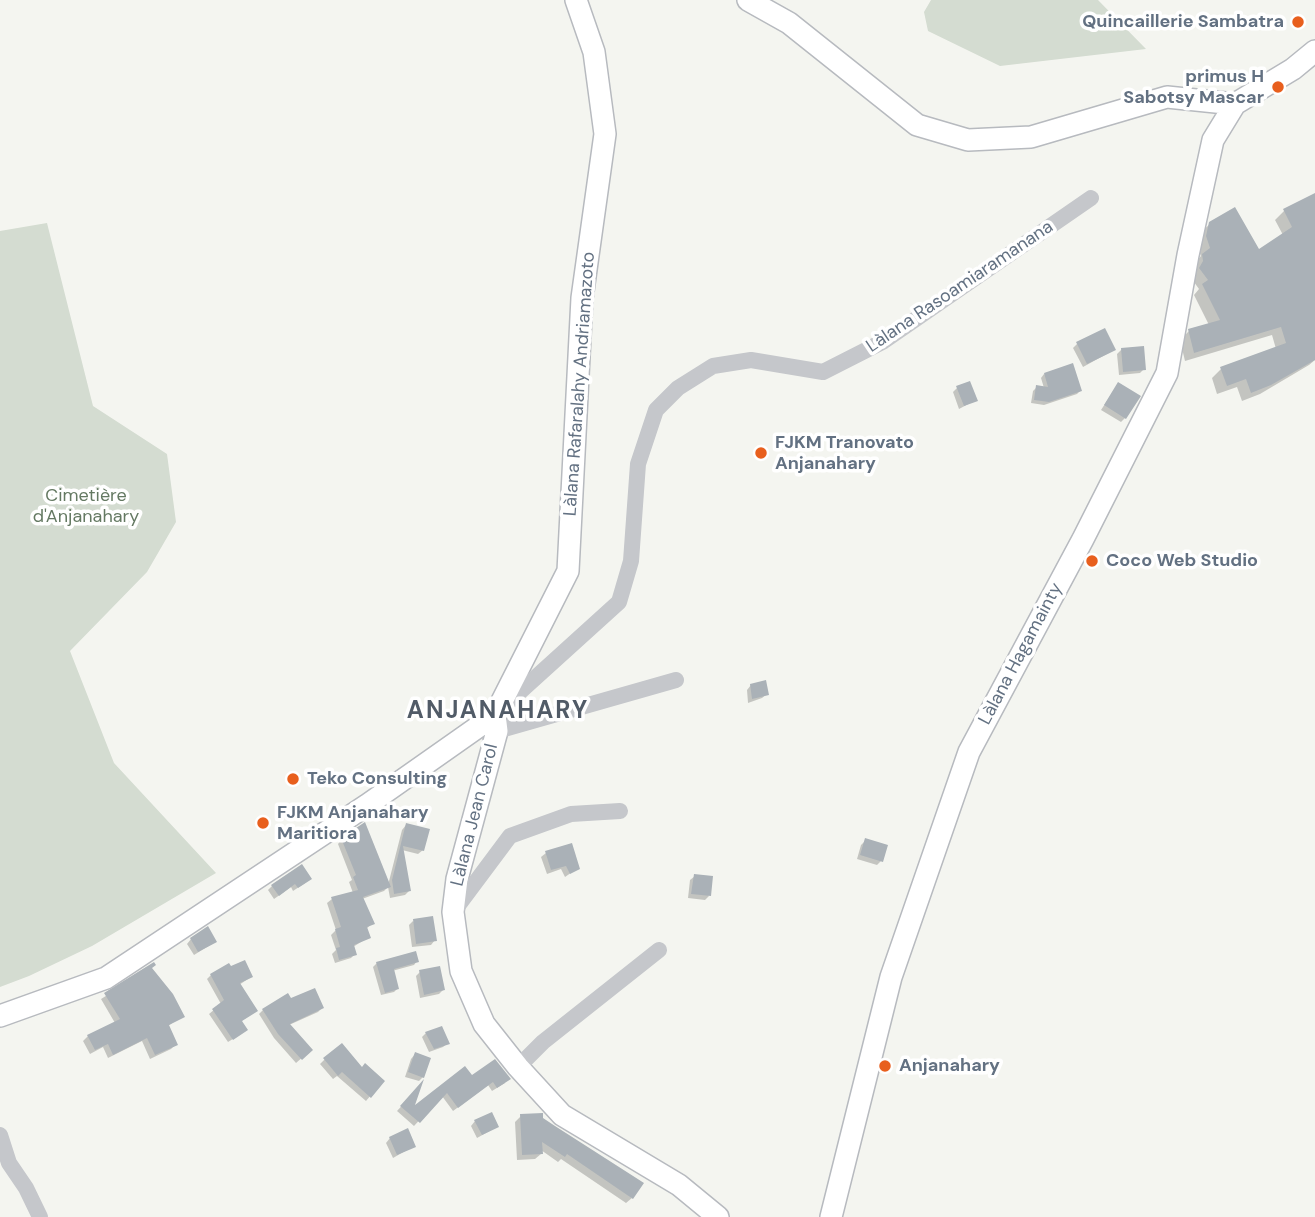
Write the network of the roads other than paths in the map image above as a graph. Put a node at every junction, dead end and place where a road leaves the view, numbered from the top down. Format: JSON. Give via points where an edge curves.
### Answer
{"nodes":[{"id":1,"x":576,"y":0,"type":"edge"},
{"id":2,"x":748,"y":0,"type":"edge"},
{"id":3,"x":1315,"y":51,"type":"edge"},
{"id":4,"x":1236,"y":104,"type":"junction"},
{"id":5,"x":1091,"y":198,"type":"dead end"},
{"id":6,"x":676,"y":680,"type":"dead end"},
{"id":7,"x":496,"y":723,"type":"junction"},
{"id":8,"x":620,"y":811,"type":"dead end"},
{"id":9,"x":453,"y":912,"type":"junction"},
{"id":10,"x":659,"y":950,"type":"dead end"},
{"id":11,"x":0,"y":1016,"type":"edge"},
{"id":12,"x":518,"y":1067,"type":"junction"},
{"id":13,"x":0,"y":1135,"type":"edge"},
{"id":14,"x":4,"y":1161,"type":"edge"},
{"id":15,"x":40,"y":1217,"type":"edge"},
{"id":16,"x":718,"y":1217,"type":"edge"},
{"id":17,"x":831,"y":1217,"type":"edge"}],
"edges":[{"from":1,"to":7,"type":"main road","name":"Làlana Rafaralahy Andriamazoto","via":[[594,52],[605,134],[582,298],[568,570]]},
{"from":2,"to":4,"type":"main road","via":[[789,23],[917,125],[968,140],[1031,136],[1167,97]]},
{"from":3,"to":4,"type":"main road"},
{"from":4,"to":17,"type":"main road","name":"Làlana Hagamainty","via":[[1213,140],[1167,373],[969,752],[891,977]]},
{"from":5,"to":7,"type":"street","name":"Làlana Rasoamiaramanana","via":[[884,341],[822,372],[751,360],[713,366],[677,388],[656,410],[638,464],[631,561],[619,602]]},
{"from":6,"to":7,"type":"street"},
{"from":7,"to":9,"type":"main road","name":"Làlana Jean Carol"},
{"from":7,"to":11,"type":"main road","name":"Làlana Rasoamiaramanana","via":[[106,978]]},
{"from":8,"to":9,"type":"street","via":[[571,814],[510,836]]},
{"from":9,"to":12,"type":"main road","name":"Làlana Jean Carol","via":[[461,971],[484,1024]]},
{"from":10,"to":12,"type":"street"},
{"from":12,"to":16,"type":"main road","name":"Làlana Jean Carol","via":[[562,1115],[679,1185]]},
{"from":13,"to":14,"type":"street"},
{"from":14,"to":15,"type":"street","via":[[26,1188]]}]}
